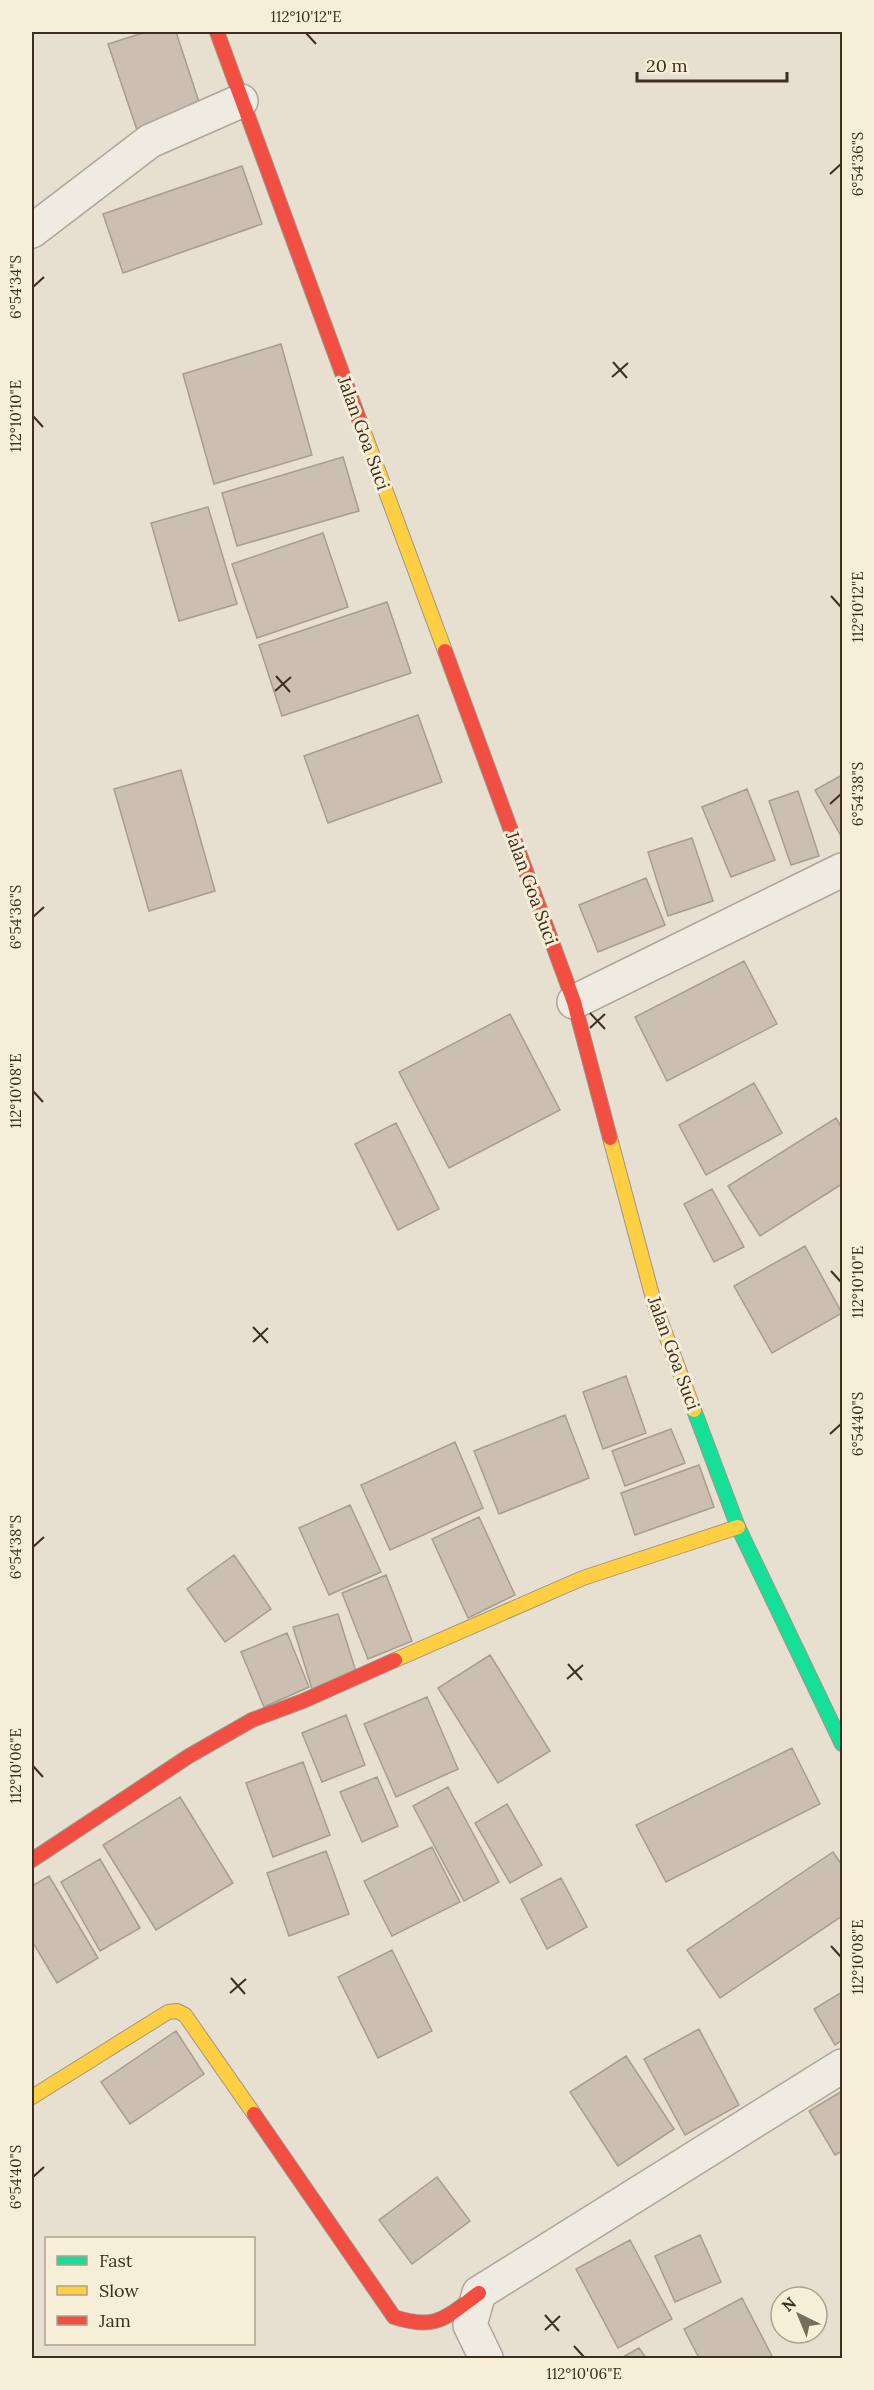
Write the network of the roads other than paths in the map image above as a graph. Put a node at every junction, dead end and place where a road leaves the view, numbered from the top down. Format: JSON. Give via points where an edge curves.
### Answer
{"nodes":[{"id":1,"x":217,"y":32,"type":"edge"},
{"id":2,"x":241,"y":101,"type":"junction"},
{"id":3,"x":32,"y":231,"type":"edge"},
{"id":4,"x":843,"y":870,"type":"edge"},
{"id":5,"x":574,"y":1002,"type":"junction"},
{"id":6,"x":738,"y":1527,"type":"junction"},
{"id":7,"x":843,"y":1744,"type":"edge"},
{"id":8,"x":32,"y":1860,"type":"edge"},
{"id":9,"x":843,"y":2066,"type":"edge"},
{"id":10,"x":32,"y":2097,"type":"edge"},
{"id":11,"x":479,"y":2293,"type":"junction"},
{"id":12,"x":486,"y":2358,"type":"edge"}],
"edges":[{"from":1,"to":2,"type":"street","name":"Jalan Goa Suci"},
{"from":2,"to":3,"type":"street","via":[[150,141]]},
{"from":2,"to":5,"type":"street","name":"Jalan Goa Suci"},
{"from":4,"to":5,"type":"street"},
{"from":5,"to":6,"type":"street","name":"Jalan Goa Suci","via":[[655,1306]]},
{"from":6,"to":7,"type":"street","name":"Jalan Goa Suci"},
{"from":6,"to":8,"type":"street","via":[[583,1578],[252,1720],[189,1756]]},
{"from":9,"to":11,"type":"street"},
{"from":10,"to":11,"type":"street","via":[[168,2012],[177,2011],[185,2015],[394,2317],[414,2325],[436,2323]]},
{"from":11,"to":12,"type":"street","via":[[470,2325]]}]}
